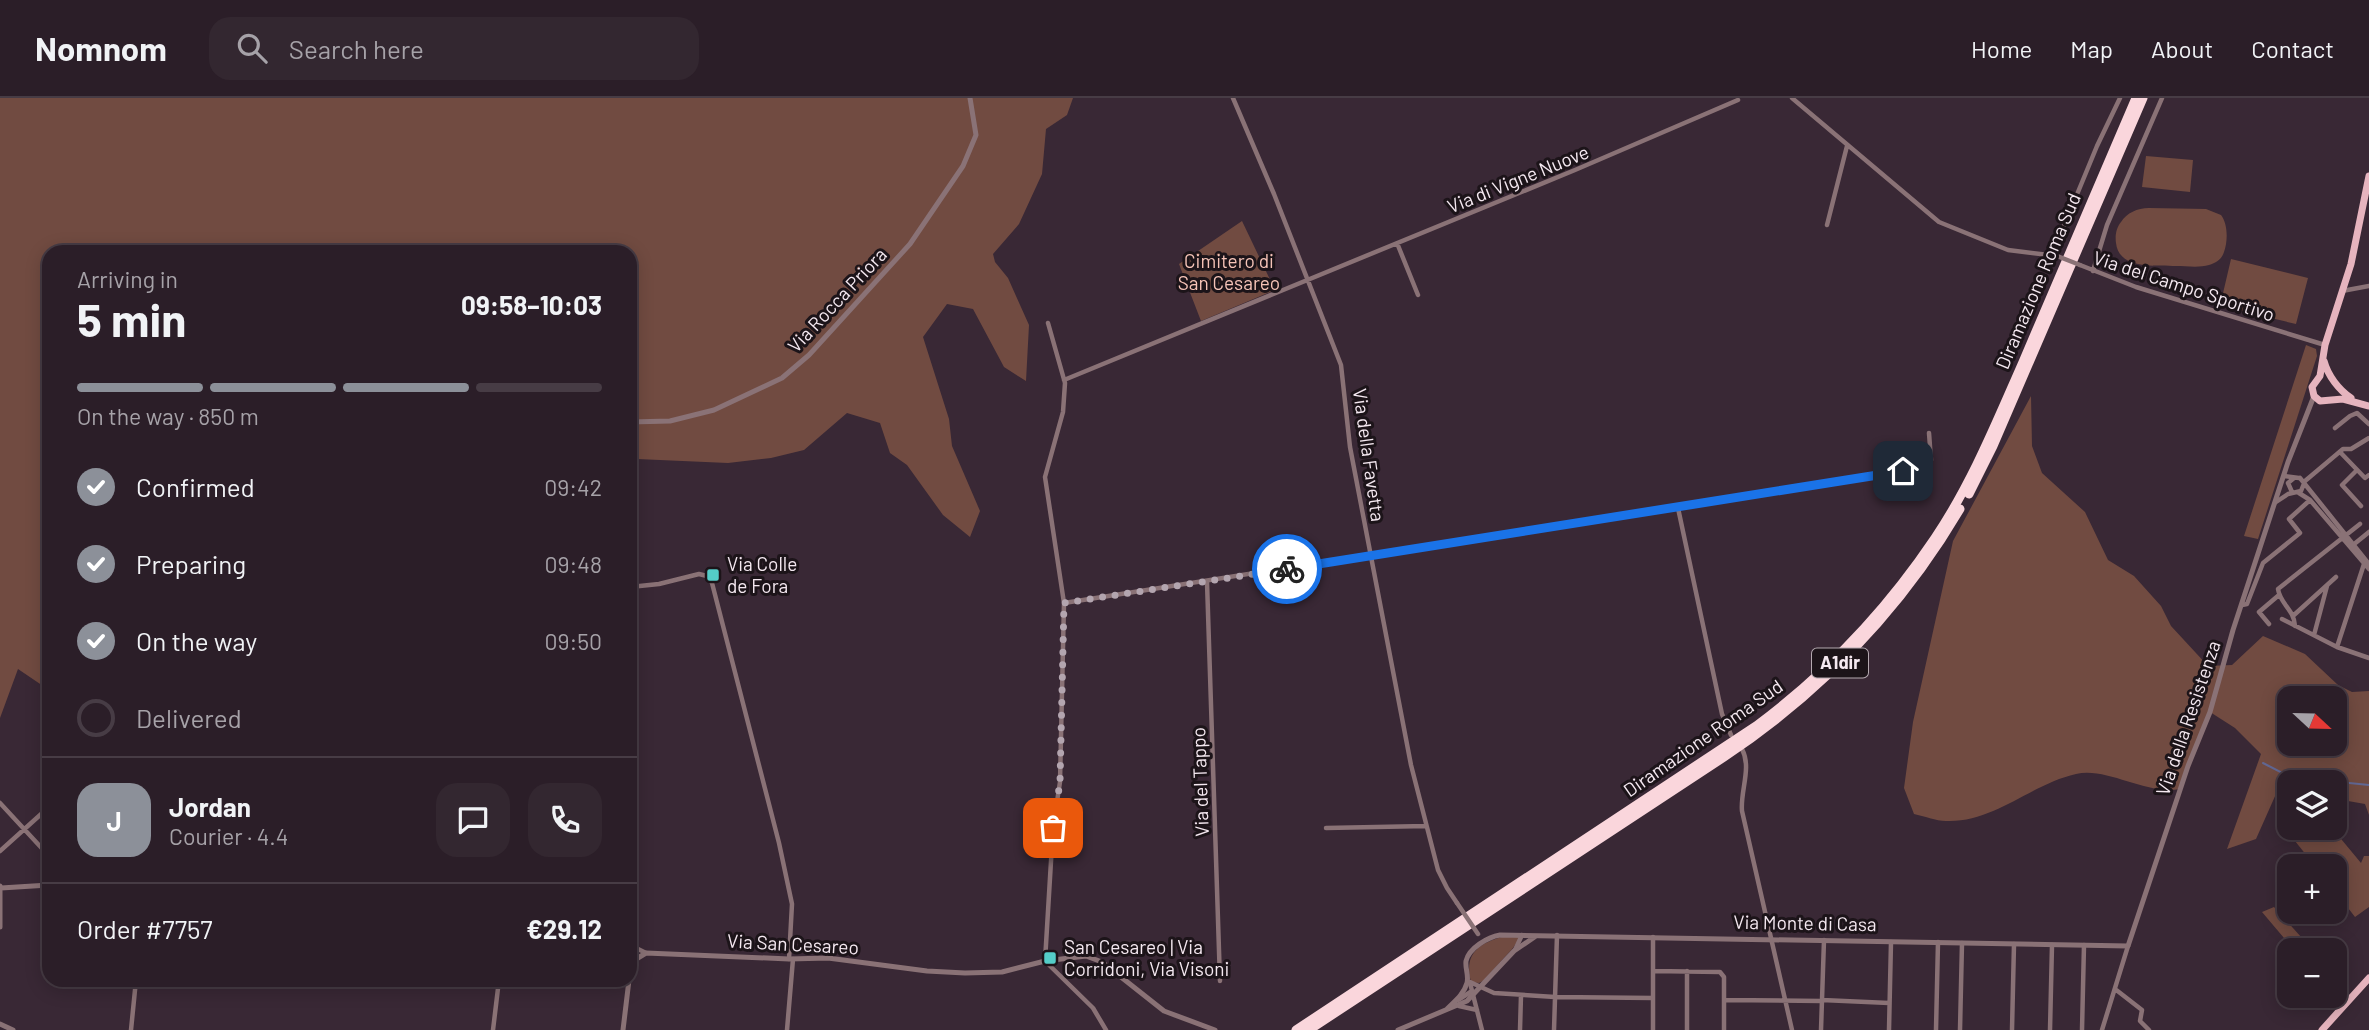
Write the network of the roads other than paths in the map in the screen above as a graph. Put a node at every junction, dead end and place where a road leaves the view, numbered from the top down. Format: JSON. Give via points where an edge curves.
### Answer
{"nodes":[{"id":1,"x":970,"y":98,"type":"edge"},
{"id":2,"x":1233,"y":98,"type":"edge"},
{"id":3,"x":1792,"y":98,"type":"edge"},
{"id":4,"x":2120,"y":98,"type":"edge"},
{"id":5,"x":2136,"y":98,"type":"edge"},
{"id":6,"x":2143,"y":98,"type":"edge"},
{"id":7,"x":2162,"y":98,"type":"edge"},
{"id":8,"x":1738,"y":100,"type":"dead end"},
{"id":9,"x":1847,"y":146,"type":"junction"},
{"id":10,"x":2369,"y":176,"type":"edge"},
{"id":11,"x":1827,"y":225,"type":"dead end"},
{"id":12,"x":1397,"y":243,"type":"junction"},
{"id":13,"x":2054,"y":255,"type":"junction"},
{"id":14,"x":2093,"y":271,"type":"junction"},
{"id":15,"x":1306,"y":279,"type":"junction"},
{"id":16,"x":2369,"y":286,"type":"edge"},
{"id":17,"x":2342,"y":291,"type":"junction"},
{"id":18,"x":1418,"y":295,"type":"dead end"},
{"id":19,"x":1048,"y":323,"type":"dead end"},
{"id":20,"x":2324,"y":349,"type":"junction"},
{"id":21,"x":2320,"y":376,"type":"junction"},
{"id":22,"x":2330,"y":377,"type":"junction"},
{"id":23,"x":1065,"y":380,"type":"junction"},
{"id":24,"x":2338,"y":387,"type":"junction"},
{"id":25,"x":2314,"y":396,"type":"junction"},
{"id":26,"x":2333,"y":399,"type":"junction"},
{"id":27,"x":2355,"y":401,"type":"junction"},
{"id":28,"x":2322,"y":402,"type":"junction"},
{"id":29,"x":2369,"y":406,"type":"edge"},
{"id":30,"x":2307,"y":417,"type":"junction"},
{"id":31,"x":637,"y":422,"type":"edge"},
{"id":32,"x":2369,"y":424,"type":"edge"},
{"id":33,"x":2335,"y":428,"type":"dead end"},
{"id":34,"x":1928,"y":433,"type":"dead end"},
{"id":35,"x":2369,"y":438,"type":"edge"},
{"id":36,"x":2340,"y":452,"type":"junction"},
{"id":37,"x":2288,"y":462,"type":"junction"},
{"id":38,"x":2357,"y":470,"type":"junction"},
{"id":39,"x":2369,"y":475,"type":"edge"},
{"id":40,"x":2284,"y":476,"type":"junction"},
{"id":41,"x":2310,"y":476,"type":"junction"},
{"id":42,"x":2297,"y":478,"type":"junction"},
{"id":43,"x":2304,"y":484,"type":"junction"},
{"id":44,"x":2281,"y":485,"type":"junction"},
{"id":45,"x":2295,"y":493,"type":"junction"},
{"id":46,"x":2310,"y":500,"type":"junction"},
{"id":47,"x":2275,"y":502,"type":"junction"},
{"id":48,"x":2361,"y":506,"type":"dead end"},
{"id":49,"x":1678,"y":508,"type":"junction"},
{"id":50,"x":2360,"y":524,"type":"dead end"},
{"id":51,"x":2369,"y":532,"type":"edge"},
{"id":52,"x":2344,"y":537,"type":"junction"},
{"id":53,"x":2353,"y":545,"type":"junction"},
{"id":54,"x":1371,"y":557,"type":"junction"},
{"id":55,"x":2367,"y":564,"type":"edge"},
{"id":56,"x":2336,"y":577,"type":"dead end"},
{"id":57,"x":1207,"y":582,"type":"junction"},
{"id":58,"x":2327,"y":585,"type":"junction"},
{"id":59,"x":637,"y":586,"type":"edge"},
{"id":60,"x":2279,"y":595,"type":"junction"},
{"id":61,"x":1064,"y":603,"type":"junction"},
{"id":62,"x":2242,"y":605,"type":"junction"},
{"id":63,"x":2294,"y":615,"type":"junction"},
{"id":64,"x":2282,"y":619,"type":"dead end"},
{"id":65,"x":2269,"y":624,"type":"dead end"},
{"id":66,"x":2295,"y":626,"type":"junction"},
{"id":67,"x":2314,"y":635,"type":"junction"},
{"id":68,"x":2337,"y":647,"type":"junction"},
{"id":69,"x":2369,"y":658,"type":"edge"},
{"id":70,"x":1731,"y":735,"type":"dead end"},
{"id":71,"x":1742,"y":749,"type":"dead end"},
{"id":72,"x":0,"y":803,"type":"edge"},
{"id":73,"x":42,"y":813,"type":"edge"},
{"id":74,"x":1426,"y":826,"type":"junction"},
{"id":75,"x":1326,"y":828,"type":"dead end"},
{"id":76,"x":24,"y":830,"type":"junction"},
{"id":77,"x":42,"y":849,"type":"edge"},
{"id":78,"x":0,"y":851,"type":"edge"},
{"id":79,"x":42,"y":885,"type":"edge"},
{"id":80,"x":1,"y":887,"type":"edge"},
{"id":81,"x":0,"y":927,"type":"edge"},
{"id":82,"x":1522,"y":935,"type":"junction"},
{"id":83,"x":1539,"y":935,"type":"junction"},
{"id":84,"x":1556,"y":935,"type":"junction"},
{"id":85,"x":1653,"y":937,"type":"junction"},
{"id":86,"x":1772,"y":939,"type":"junction"},
{"id":87,"x":1824,"y":940,"type":"junction"},
{"id":88,"x":1891,"y":941,"type":"junction"},
{"id":89,"x":1483,"y":942,"type":"junction"},
{"id":90,"x":1938,"y":942,"type":"junction"},
{"id":91,"x":1962,"y":942,"type":"junction"},
{"id":92,"x":2014,"y":943,"type":"junction"},
{"id":93,"x":2052,"y":944,"type":"junction"},
{"id":94,"x":2084,"y":945,"type":"junction"},
{"id":95,"x":2129,"y":946,"type":"junction"},
{"id":96,"x":637,"y":948,"type":"edge"},
{"id":97,"x":1514,"y":951,"type":"junction"},
{"id":98,"x":646,"y":953,"type":"junction"},
{"id":99,"x":637,"y":959,"type":"edge"},
{"id":100,"x":791,"y":959,"type":"junction"},
{"id":101,"x":1045,"y":961,"type":"junction"},
{"id":102,"x":1653,"y":971,"type":"junction"},
{"id":103,"x":1687,"y":971,"type":"junction"},
{"id":104,"x":2369,"y":978,"type":"edge"},
{"id":105,"x":1469,"y":980,"type":"junction"},
{"id":106,"x":1220,"y":981,"type":"dead end"},
{"id":107,"x":135,"y":987,"type":"edge"},
{"id":108,"x":498,"y":987,"type":"edge"},
{"id":109,"x":628,"y":987,"type":"edge"},
{"id":110,"x":1480,"y":988,"type":"junction"},
{"id":111,"x":2115,"y":989,"type":"junction"},
{"id":112,"x":1472,"y":994,"type":"junction"},
{"id":113,"x":1521,"y":995,"type":"junction"},
{"id":114,"x":1555,"y":997,"type":"junction"},
{"id":115,"x":1653,"y":998,"type":"junction"},
{"id":116,"x":1724,"y":1000,"type":"junction"},
{"id":117,"x":1785,"y":1001,"type":"junction"},
{"id":118,"x":1822,"y":1001,"type":"junction"},
{"id":119,"x":1457,"y":1003,"type":"junction"},
{"id":120,"x":1889,"y":1003,"type":"junction"},
{"id":121,"x":1477,"y":1010,"type":"junction"},
{"id":122,"x":0,"y":1027,"type":"edge"},
{"id":123,"x":12,"y":1030,"type":"edge"},
{"id":124,"x":131,"y":1030,"type":"edge"},
{"id":125,"x":493,"y":1030,"type":"edge"},
{"id":126,"x":623,"y":1030,"type":"edge"},
{"id":127,"x":787,"y":1030,"type":"edge"},
{"id":128,"x":1106,"y":1030,"type":"edge"},
{"id":129,"x":1214,"y":1030,"type":"edge"},
{"id":130,"x":1296,"y":1030,"type":"edge"},
{"id":131,"x":1309,"y":1030,"type":"edge"},
{"id":132,"x":1398,"y":1030,"type":"edge"},
{"id":133,"x":1482,"y":1030,"type":"edge"},
{"id":134,"x":1520,"y":1030,"type":"edge"},
{"id":135,"x":1554,"y":1030,"type":"edge"},
{"id":136,"x":1653,"y":1030,"type":"edge"},
{"id":137,"x":1687,"y":1030,"type":"edge"},
{"id":138,"x":1724,"y":1030,"type":"edge"},
{"id":139,"x":1792,"y":1030,"type":"edge"},
{"id":140,"x":1821,"y":1030,"type":"edge"},
{"id":141,"x":1889,"y":1030,"type":"edge"},
{"id":142,"x":1936,"y":1030,"type":"edge"},
{"id":143,"x":1960,"y":1030,"type":"edge"},
{"id":144,"x":2012,"y":1030,"type":"edge"},
{"id":145,"x":2050,"y":1030,"type":"edge"},
{"id":146,"x":2082,"y":1030,"type":"edge"},
{"id":147,"x":2102,"y":1030,"type":"edge"},
{"id":148,"x":2149,"y":1030,"type":"edge"},
{"id":149,"x":2322,"y":1030,"type":"edge"}],
"edges":[{"from":1,"to":31,"type":"street","name":"Via Rocca Priora","via":[[976,135],[963,166],[910,244],[809,355],[782,378],[714,410],[670,421]]},
{"from":2,"to":15,"type":"street","name":"Via della Favetta"},
{"from":3,"to":9,"type":"street","name":"Via del Campo Sportivo"},
{"from":4,"to":13,"type":"street"},
{"from":5,"to":130,"type":"highway","name":"Diramazione Roma Sud","number":"A1dir","via":[[1978,463],[1936,537],[1870,622],[1817,677],[1756,726]]},
{"from":6,"to":131,"type":"highway","name":"Diramazione Roma Sud","number":"A1dir","via":[[1984,466],[1940,541],[1878,623],[1808,694],[1751,739]]},
{"from":7,"to":14,"type":"street","via":[[2107,225]]},
{"from":8,"to":12,"type":"street","name":"Via di Vigne Nuove"},
{"from":9,"to":11,"type":"street"},
{"from":9,"to":13,"type":"street","name":"Via del Campo Sportivo","via":[[1946,226],[2008,250]]},
{"from":10,"to":17,"type":"main road"},
{"from":12,"to":15,"type":"street","name":"Via di Vigne Nuove"},
{"from":12,"to":18,"type":"street"},
{"from":13,"to":14,"type":"street","name":"Via del Campo Sportivo","bridge":true},
{"from":14,"to":20,"type":"street","name":"Via del Campo Sportivo"},
{"from":15,"to":23,"type":"street","name":"Via di Vigne Nuove"},
{"from":15,"to":54,"type":"street","name":"Via della Favetta","via":[[1341,365]]},
{"from":16,"to":17,"type":"street"},
{"from":17,"to":20,"type":"main road"},
{"from":19,"to":23,"type":"street"},
{"from":20,"to":21,"type":"main road"},
{"from":20,"to":22,"type":"main road"},
{"from":21,"to":22,"type":"main road"},
{"from":21,"to":25,"type":"main road","via":[[2313,383]]},
{"from":22,"to":24,"type":"main road"},
{"from":23,"to":61,"type":"street","via":[[1063,412],[1045,477]]},
{"from":24,"to":26,"type":"main road"},
{"from":24,"to":27,"type":"main road"},
{"from":25,"to":28,"type":"main road"},
{"from":25,"to":30,"type":"street","name":"Via della Resistenza"},
{"from":26,"to":27,"type":"main road"},
{"from":26,"to":28,"type":"main road"},
{"from":27,"to":29,"type":"main road"},
{"from":28,"to":30,"type":"street","name":"Via della Resistenza"},
{"from":30,"to":37,"type":"street","name":"Via della Resistenza"},
{"from":32,"to":33,"type":"street","via":[[2357,413]]},
{"from":34,"to":49,"type":"street","via":[[1928,467]]},
{"from":35,"to":36,"type":"street"},
{"from":36,"to":38,"type":"street"},
{"from":36,"to":41,"type":"street"},
{"from":37,"to":40,"type":"street","name":"Via della Resistenza"},
{"from":37,"to":42,"type":"street"},
{"from":38,"to":39,"type":"street","via":[[2365,478]]},
{"from":38,"to":48,"type":"street","via":[[2342,485]]},
{"from":40,"to":42,"type":"street"},
{"from":40,"to":44,"type":"street","name":"Via della Resistenza"},
{"from":41,"to":42,"type":"street"},
{"from":41,"to":43,"type":"street"},
{"from":42,"to":43,"type":"street"},
{"from":42,"to":45,"type":"street","via":[[2288,483]]},
{"from":43,"to":45,"type":"street"},
{"from":43,"to":52,"type":"street"},
{"from":44,"to":45,"type":"street"},
{"from":44,"to":47,"type":"street","name":"Via della Resistenza"},
{"from":45,"to":46,"type":"street"},
{"from":45,"to":47,"type":"street"},
{"from":46,"to":52,"type":"street"},
{"from":46,"to":62,"type":"street","via":[[2289,519],[2300,533],[2263,563]]},
{"from":47,"to":62,"type":"street","name":"Via della Resistenza"},
{"from":49,"to":54,"type":"street"},
{"from":49,"to":70,"type":"street","via":[[1722,714]]},
{"from":50,"to":52,"type":"street"},
{"from":51,"to":53,"type":"street"},
{"from":52,"to":53,"type":"street"},
{"from":52,"to":55,"type":"street"},
{"from":52,"to":60,"type":"street","via":[[2280,586]]},
{"from":53,"to":55,"type":"street"},
{"from":54,"to":57,"type":"street"},
{"from":54,"to":74,"type":"street","name":"Via della Favetta"},
{"from":55,"to":68,"type":"street"},
{"from":56,"to":58,"type":"street"},
{"from":57,"to":61,"type":"street"},
{"from":57,"to":106,"type":"street","name":"Via del Tappo"},
{"from":58,"to":63,"type":"street"},
{"from":58,"to":67,"type":"street"},
{"from":59,"to":100,"type":"street","via":[[699,574],[712,583],[792,904]]},
{"from":60,"to":63,"type":"street"},
{"from":60,"to":65,"type":"street","via":[[2257,610]]},
{"from":61,"to":101,"type":"street","via":[[1060,782]]},
{"from":62,"to":95,"type":"street","name":"Via della Resistenza"},
{"from":63,"to":66,"type":"street"},
{"from":64,"to":66,"type":"street"},
{"from":66,"to":67,"type":"street"},
{"from":67,"to":68,"type":"street"},
{"from":68,"to":69,"type":"street"},
{"from":71,"to":86,"type":"street","via":[[1747,763],[1742,811]]},
{"from":72,"to":76,"type":"street"},
{"from":73,"to":76,"type":"street"},
{"from":74,"to":75,"type":"street"},
{"from":74,"to":89,"type":"street","name":"Via della Favetta","bridge":true,"via":[[1439,874]]},
{"from":76,"to":77,"type":"street"},
{"from":76,"to":78,"type":"street"},
{"from":79,"to":80,"type":"street"},
{"from":80,"to":81,"type":"street"},
{"from":82,"to":83,"type":"street","name":"Via Monte di Casa"},
{"from":82,"to":89,"type":"street","name":"Via Monte di Casa","via":[[1496,936]]},
{"from":82,"to":97,"type":"street"},
{"from":83,"to":84,"type":"street","name":"Via Monte di Casa"},
{"from":83,"to":97,"type":"street"},
{"from":84,"to":85,"type":"street","name":"Via Monte di Casa"},
{"from":84,"to":114,"type":"street"},
{"from":85,"to":86,"type":"street","name":"Via Monte di Casa"},
{"from":85,"to":102,"type":"street"},
{"from":86,"to":87,"type":"street","name":"Via Monte di Casa"},
{"from":86,"to":117,"type":"street"},
{"from":87,"to":88,"type":"street","name":"Via Monte di Casa"},
{"from":87,"to":118,"type":"street"},
{"from":88,"to":90,"type":"street","name":"Via Monte di Casa"},
{"from":88,"to":120,"type":"street"},
{"from":89,"to":105,"type":"street","via":[[1468,957]]},
{"from":90,"to":91,"type":"street","name":"Via Monte di Casa"},
{"from":90,"to":142,"type":"street"},
{"from":91,"to":92,"type":"street","name":"Via Monte di Casa"},
{"from":91,"to":143,"type":"street"},
{"from":92,"to":93,"type":"street","name":"Via Monte di Casa"},
{"from":92,"to":144,"type":"street"},
{"from":93,"to":94,"type":"street","name":"Via Monte di Casa"},
{"from":93,"to":145,"type":"street"},
{"from":94,"to":95,"type":"street","name":"Via Monte di Casa"},
{"from":94,"to":146,"type":"street"},
{"from":95,"to":111,"type":"street","name":"Via della Resistenza"},
{"from":96,"to":98,"type":"street"},
{"from":97,"to":110,"type":"street"},
{"from":98,"to":99,"type":"street"},
{"from":98,"to":100,"type":"street","name":"Via San Cesareo"},
{"from":100,"to":101,"type":"street","name":"Via San Cesareo","via":[[828,958],[965,973],[1002,972]]},
{"from":100,"to":127,"type":"street"},
{"from":101,"to":128,"type":"street","via":[[1093,1008]]},
{"from":101,"to":129,"type":"street","name":"Via San Cesareo","via":[[1080,955],[1095,958],[1161,1009]]},
{"from":102,"to":103,"type":"street"},
{"from":102,"to":115,"type":"street"},
{"from":103,"to":116,"type":"street","via":[[1722,972]]},
{"from":103,"to":137,"type":"street"},
{"from":104,"to":149,"type":"main road"},
{"from":105,"to":110,"type":"street"},
{"from":105,"to":112,"type":"street"},
{"from":105,"to":119,"type":"street"},
{"from":107,"to":124,"type":"street"},
{"from":108,"to":125,"type":"street"},
{"from":109,"to":126,"type":"street"},
{"from":110,"to":112,"type":"street"},
{"from":110,"to":113,"type":"street"},
{"from":111,"to":147,"type":"street","name":"Via della Resistenza"},
{"from":111,"to":148,"type":"street","via":[[2142,1010],[2140,1021]]},
{"from":112,"to":119,"type":"street"},
{"from":112,"to":121,"type":"street"},
{"from":113,"to":114,"type":"street"},
{"from":113,"to":134,"type":"street"},
{"from":114,"to":115,"type":"street"},
{"from":114,"to":135,"type":"street"},
{"from":115,"to":136,"type":"street"},
{"from":116,"to":117,"type":"street"},
{"from":116,"to":138,"type":"street"},
{"from":117,"to":118,"type":"street"},
{"from":117,"to":139,"type":"street"},
{"from":118,"to":120,"type":"street"},
{"from":118,"to":140,"type":"street"},
{"from":119,"to":121,"type":"street"},
{"from":119,"to":132,"type":"street"},
{"from":120,"to":141,"type":"street"},
{"from":121,"to":133,"type":"street"},
{"from":122,"to":123,"type":"street"}]}
